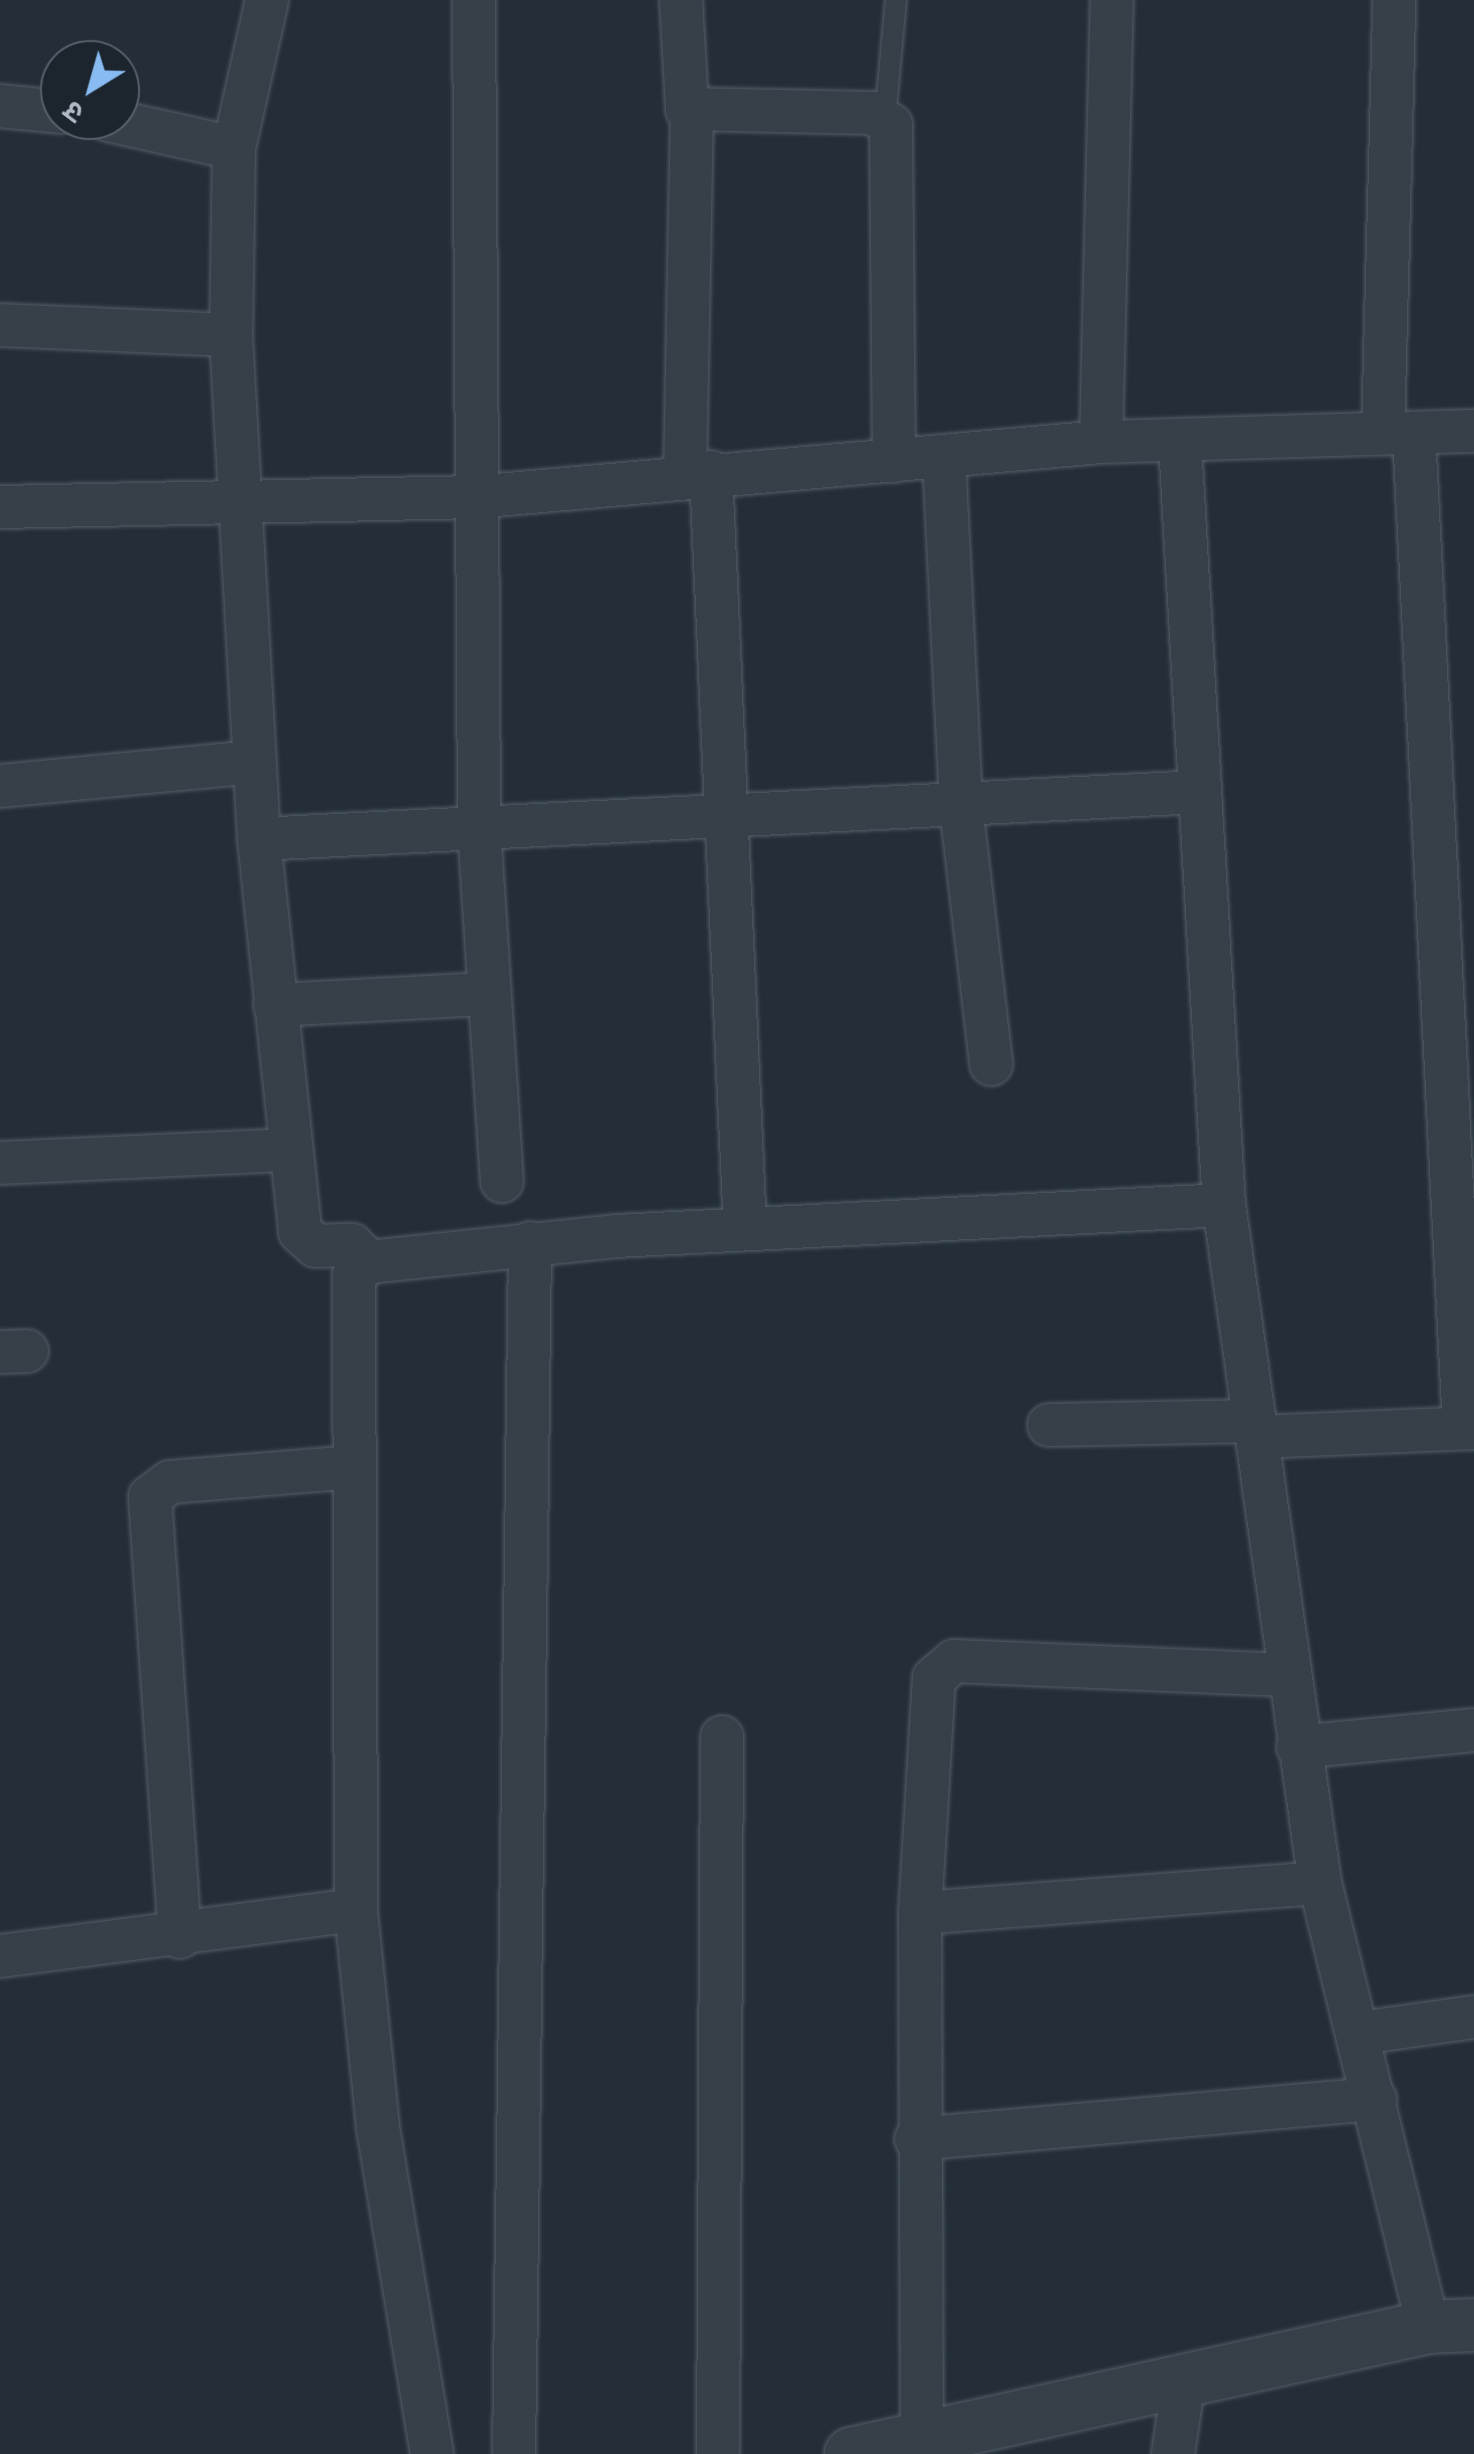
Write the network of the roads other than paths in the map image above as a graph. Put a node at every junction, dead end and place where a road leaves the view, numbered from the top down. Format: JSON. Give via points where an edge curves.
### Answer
{"nodes":[{"id":1,"x":267,"y":0,"type":"edge"},
{"id":2,"x":474,"y":0,"type":"edge"},
{"id":3,"x":681,"y":0,"type":"edge"},
{"id":4,"x":896,"y":0,"type":"edge"},
{"id":5,"x":1112,"y":0,"type":"edge"},
{"id":6,"x":1394,"y":0,"type":"edge"},
{"id":7,"x":0,"y":106,"type":"edge"},
{"id":8,"x":40,"y":110,"type":"edge"},
{"id":9,"x":692,"y":110,"type":"junction"},
{"id":10,"x":885,"y":118,"type":"junction"},
{"id":11,"x":140,"y":127,"type":"edge"},
{"id":12,"x":234,"y":148,"type":"junction"},
{"id":13,"x":0,"y":325,"type":"edge"},
{"id":14,"x":231,"y":336,"type":"junction"},
{"id":15,"x":1474,"y":430,"type":"edge"},
{"id":16,"x":1398,"y":433,"type":"junction"},
{"id":17,"x":1101,"y":442,"type":"junction"},
{"id":18,"x":1180,"y":443,"type":"junction"},
{"id":19,"x":944,"y":457,"type":"junction"},
{"id":20,"x":894,"y":461,"type":"junction"},
{"id":21,"x":698,"y":474,"type":"junction"},
{"id":22,"x":474,"y":497,"type":"junction"},
{"id":23,"x":236,"y":502,"type":"junction"},
{"id":24,"x":0,"y":507,"type":"edge"},
{"id":25,"x":254,"y":762,"type":"junction"},
{"id":26,"x":0,"y":786,"type":"edge"},
{"id":27,"x":1200,"y":792,"type":"junction"},
{"id":28,"x":961,"y":807,"type":"junction"},
{"id":29,"x":720,"y":822,"type":"junction"},
{"id":30,"x":479,"y":827,"type":"junction"},
{"id":31,"x":260,"y":839,"type":"junction"},
{"id":32,"x":488,"y":994,"type":"junction"},
{"id":33,"x":275,"y":1005,"type":"junction"},
{"id":34,"x":991,"y":1064,"type":"dead end"},
{"id":35,"x":1461,"y":1126,"type":"edge"},
{"id":36,"x":284,"y":1150,"type":"junction"},
{"id":37,"x":0,"y":1163,"type":"edge"},
{"id":38,"x":502,"y":1181,"type":"dead end"},
{"id":39,"x":1224,"y":1204,"type":"junction"},
{"id":40,"x":746,"y":1229,"type":"junction"},
{"id":41,"x":530,"y":1243,"type":"junction"},
{"id":42,"x":368,"y":1262,"type":"junction"},
{"id":43,"x":1049,"y":1424,"type":"dead end"},
{"id":44,"x":1469,"y":1428,"type":"edge"},
{"id":45,"x":1257,"y":1429,"type":"junction"},
{"id":46,"x":353,"y":1467,"type":"junction"},
{"id":47,"x":1286,"y":1675,"type":"junction"},
{"id":48,"x":1474,"y":1730,"type":"edge"},
{"id":49,"x":722,"y":1737,"type":"dead end"},
{"id":50,"x":1298,"y":1746,"type":"junction"},
{"id":51,"x":1320,"y":1884,"type":"junction"},
{"id":52,"x":356,"y":1910,"type":"junction"},
{"id":53,"x":920,"y":1913,"type":"junction"},
{"id":54,"x":180,"y":1937,"type":"junction"},
{"id":55,"x":0,"y":1956,"type":"edge"},
{"id":56,"x":1474,"y":2017,"type":"edge"},
{"id":57,"x":1360,"y":2033,"type":"junction"},
{"id":58,"x":1374,"y":2099,"type":"junction"},
{"id":59,"x":916,"y":2139,"type":"junction"},
{"id":60,"x":1451,"y":2326,"type":"edge"},
{"id":61,"x":1184,"y":2380,"type":"junction"},
{"id":62,"x":922,"y":2442,"type":"junction"},
{"id":63,"x":432,"y":2454,"type":"edge"},
{"id":64,"x":514,"y":2454,"type":"edge"},
{"id":65,"x":718,"y":2454,"type":"edge"},
{"id":66,"x":851,"y":2454,"type":"edge"},
{"id":67,"x":1173,"y":2454,"type":"edge"}],
"edges":[{"from":1,"to":12,"type":"street"},
{"from":2,"to":22,"type":"street"},
{"from":3,"to":9,"type":"street","via":[[679,98]]},
{"from":4,"to":10,"type":"lane"},
{"from":5,"to":17,"type":"street"},
{"from":6,"to":16,"type":"street"},
{"from":7,"to":8,"type":"street"},
{"from":9,"to":10,"type":"street"},
{"from":9,"to":21,"type":"street"},
{"from":10,"to":20,"type":"street"},
{"from":11,"to":12,"type":"street"},
{"from":12,"to":14,"type":"street"},
{"from":13,"to":14,"type":"street"},
{"from":14,"to":23,"type":"street"},
{"from":15,"to":16,"type":"street"},
{"from":16,"to":18,"type":"street"},
{"from":16,"to":35,"type":"street"},
{"from":17,"to":18,"type":"street"},
{"from":17,"to":19,"type":"street"},
{"from":18,"to":27,"type":"street"},
{"from":19,"to":20,"type":"street"},
{"from":19,"to":28,"type":"street"},
{"from":20,"to":21,"type":"street"},
{"from":21,"to":22,"type":"street"},
{"from":21,"to":29,"type":"street"},
{"from":22,"to":23,"type":"street"},
{"from":22,"to":30,"type":"street"},
{"from":23,"to":24,"type":"street"},
{"from":23,"to":25,"type":"street"},
{"from":25,"to":26,"type":"street"},
{"from":25,"to":31,"type":"street"},
{"from":27,"to":28,"type":"street"},
{"from":27,"to":39,"type":"street"},
{"from":28,"to":29,"type":"street"},
{"from":28,"to":34,"type":"street"},
{"from":29,"to":30,"type":"street"},
{"from":29,"to":40,"type":"street"},
{"from":30,"to":31,"type":"street"},
{"from":30,"to":32,"type":"street"},
{"from":31,"to":33,"type":"street"},
{"from":32,"to":33,"type":"street"},
{"from":32,"to":38,"type":"street"},
{"from":33,"to":36,"type":"street"},
{"from":35,"to":44,"type":"street"},
{"from":36,"to":37,"type":"street"},
{"from":36,"to":42,"type":"street","via":[[302,1240],[352,1245]]},
{"from":39,"to":40,"type":"street"},
{"from":39,"to":45,"type":"street"},
{"from":40,"to":41,"type":"street"},
{"from":41,"to":42,"type":"street"},
{"from":41,"to":64,"type":"street"},
{"from":42,"to":46,"type":"street","via":[[353,1280]]},
{"from":43,"to":45,"type":"street"},
{"from":44,"to":45,"type":"street"},
{"from":45,"to":47,"type":"street"},
{"from":46,"to":52,"type":"street"},
{"from":46,"to":54,"type":"street","via":[[170,1482],[150,1497]]},
{"from":47,"to":50,"type":"street"},
{"from":47,"to":53,"type":"street","via":[[984,1661],[940,1669],[928,1692]]},
{"from":48,"to":50,"type":"street"},
{"from":49,"to":65,"type":"street"},
{"from":50,"to":51,"type":"street"},
{"from":51,"to":53,"type":"street"},
{"from":51,"to":57,"type":"street"},
{"from":52,"to":54,"type":"street"},
{"from":52,"to":63,"type":"street","via":[[378,2128]]},
{"from":53,"to":59,"type":"street"},
{"from":54,"to":55,"type":"street"},
{"from":56,"to":57,"type":"street"},
{"from":57,"to":58,"type":"street"},
{"from":58,"to":59,"type":"street"},
{"from":58,"to":60,"type":"street"},
{"from":59,"to":62,"type":"street"},
{"from":60,"to":61,"type":"street"},
{"from":61,"to":62,"type":"street"},
{"from":61,"to":67,"type":"street"},
{"from":62,"to":66,"type":"street"}]}
